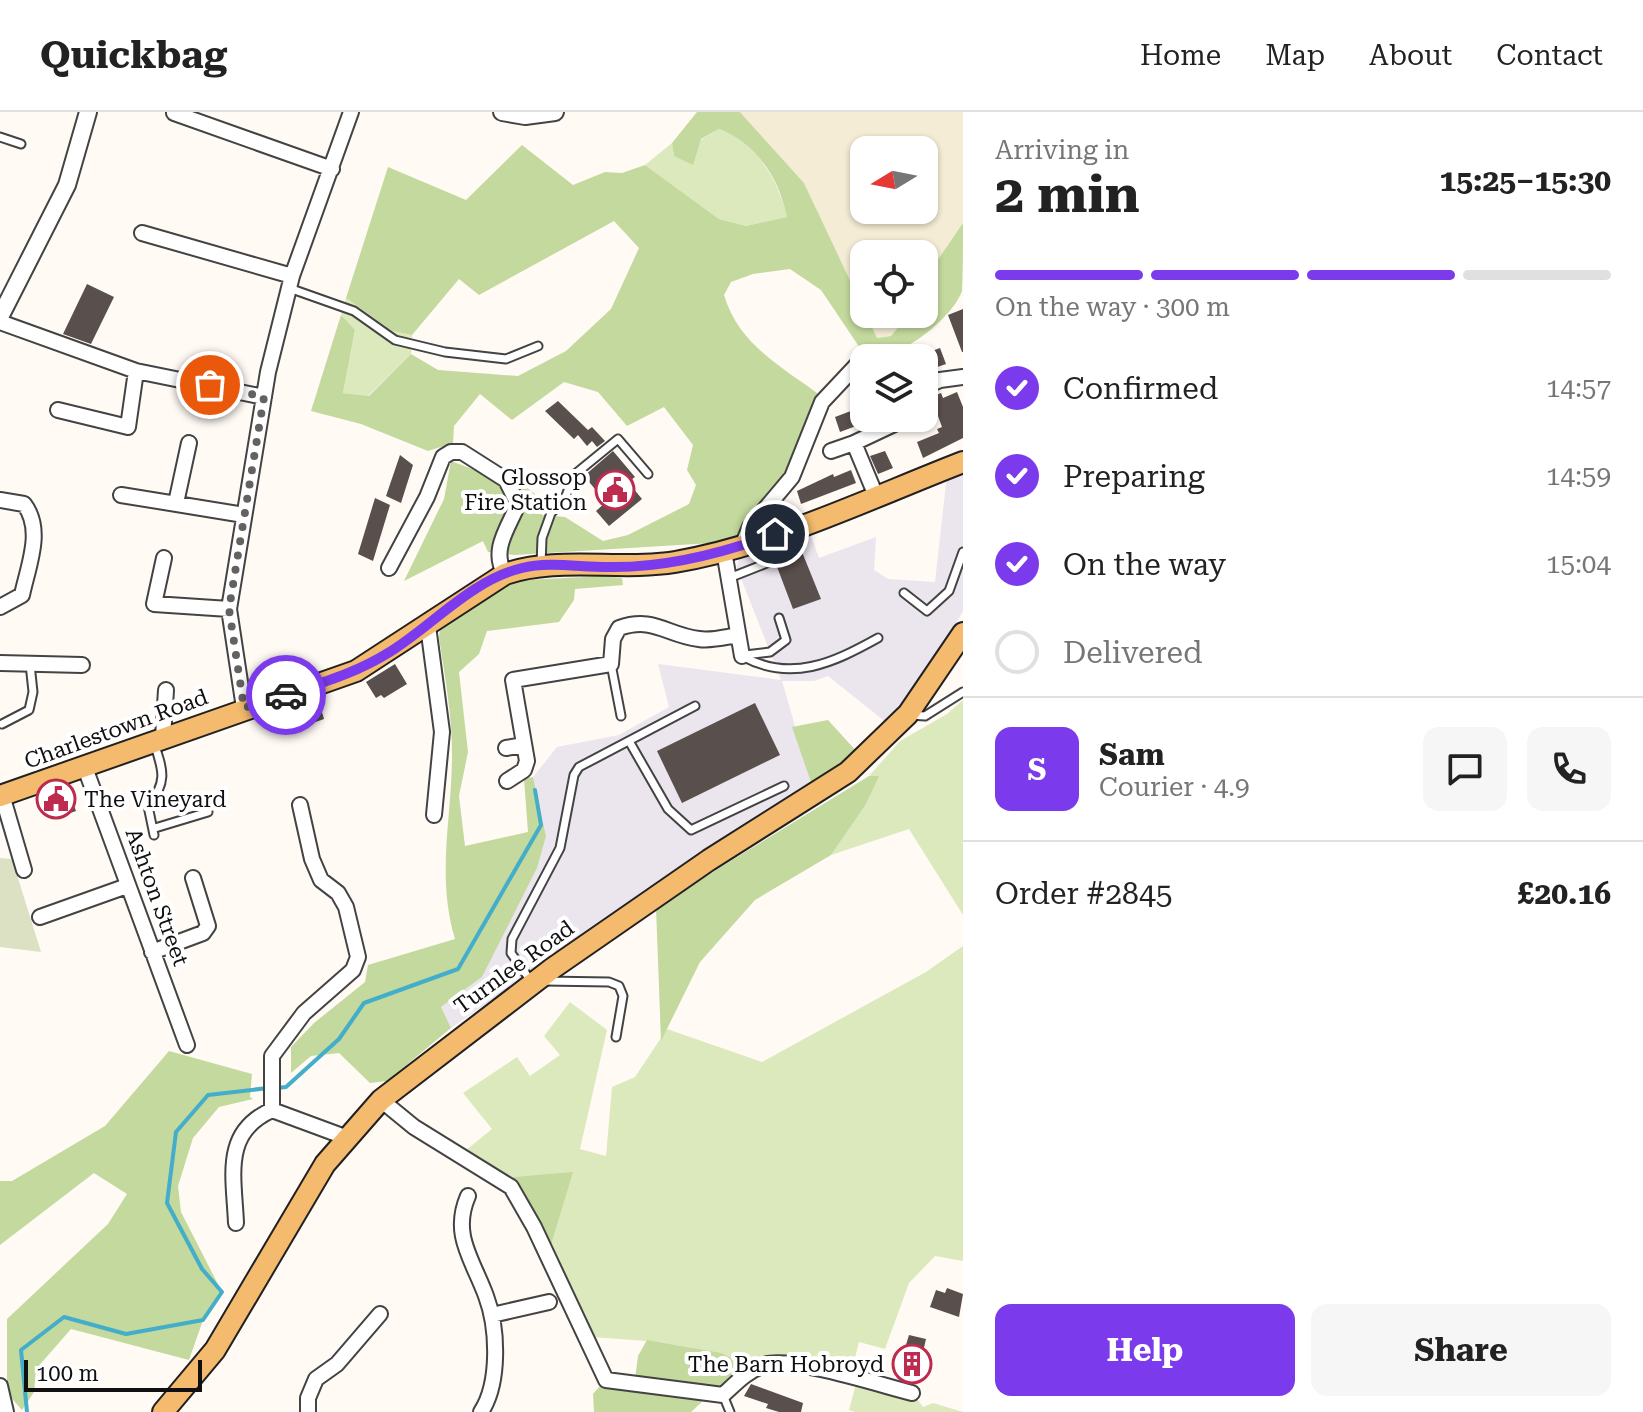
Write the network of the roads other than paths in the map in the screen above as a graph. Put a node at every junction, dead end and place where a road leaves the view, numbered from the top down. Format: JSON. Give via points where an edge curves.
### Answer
{"nodes":[{"id":1,"x":88,"y":112,"type":"edge"},
{"id":2,"x":351,"y":112,"type":"edge"},
{"id":3,"x":502,"y":112,"type":"edge"},
{"id":4,"x":555,"y":112,"type":"edge"},
{"id":5,"x":174,"y":113,"type":"edge"},
{"id":6,"x":0,"y":137,"type":"edge"},
{"id":7,"x":21,"y":144,"type":"dead end"},
{"id":8,"x":332,"y":169,"type":"junction"},
{"id":9,"x":142,"y":233,"type":"dead end"},
{"id":10,"x":290,"y":282,"type":"junction"},
{"id":11,"x":0,"y":320,"type":"edge"},
{"id":12,"x":538,"y":346,"type":"dead end"},
{"id":13,"x":136,"y":371,"type":"junction"},
{"id":14,"x":850,"y":372,"type":"edge"},
{"id":15,"x":963,"y":377,"type":"edge"},
{"id":16,"x":938,"y":381,"type":"edge"},
{"id":17,"x":264,"y":397,"type":"junction"},
{"id":18,"x":58,"y":410,"type":"dead end"},
{"id":19,"x":877,"y":432,"type":"edge"},
{"id":20,"x":189,"y":443,"type":"dead end"},
{"id":21,"x":854,"y":443,"type":"junction"},
{"id":22,"x":831,"y":451,"type":"dead end"},
{"id":23,"x":963,"y":462,"type":"edge"},
{"id":24,"x":648,"y":474,"type":"dead end"},
{"id":25,"x":121,"y":495,"type":"dead end"},
{"id":26,"x":876,"y":496,"type":"junction"},
{"id":27,"x":0,"y":500,"type":"edge"},
{"id":28,"x":176,"y":503,"type":"junction"},
{"id":29,"x":244,"y":515,"type":"junction"},
{"id":30,"x":733,"y":548,"type":"junction"},
{"id":31,"x":963,"y":552,"type":"edge"},
{"id":32,"x":164,"y":558,"type":"dead end"},
{"id":33,"x":767,"y":563,"type":"dead end"},
{"id":34,"x":541,"y":567,"type":"junction"},
{"id":35,"x":389,"y":568,"type":"dead end"},
{"id":36,"x":505,"y":574,"type":"junction"},
{"id":37,"x":729,"y":578,"type":"junction"},
{"id":38,"x":904,"y":593,"type":"dead end"},
{"id":39,"x":0,"y":607,"type":"edge"},
{"id":40,"x":229,"y":609,"type":"junction"},
{"id":41,"x":779,"y":618,"type":"dead end"},
{"id":42,"x":428,"y":626,"type":"junction"},
{"id":43,"x":963,"y":633,"type":"edge"},
{"id":44,"x":738,"y":635,"type":"junction"},
{"id":45,"x":878,"y":638,"type":"dead end"},
{"id":46,"x":742,"y":656,"type":"junction"},
{"id":47,"x":0,"y":663,"type":"edge"},
{"id":48,"x":30,"y":664,"type":"junction"},
{"id":49,"x":611,"y":664,"type":"junction"},
{"id":50,"x":82,"y":665,"type":"dead end"},
{"id":51,"x":166,"y":690,"type":"dead end"},
{"id":52,"x":963,"y":692,"type":"edge"},
{"id":53,"x":695,"y":706,"type":"dead end"},
{"id":54,"x":244,"y":708,"type":"junction"},
{"id":55,"x":908,"y":714,"type":"junction"},
{"id":56,"x":621,"y":716,"type":"dead end"},
{"id":57,"x":2,"y":724,"type":"edge"},
{"id":58,"x":158,"y":739,"type":"junction"},
{"id":59,"x":629,"y":741,"type":"junction"},
{"id":60,"x":524,"y":745,"type":"junction"},
{"id":61,"x":506,"y":748,"type":"dead end"},
{"id":62,"x":84,"y":765,"type":"junction"},
{"id":63,"x":507,"y":781,"type":"dead end"},
{"id":64,"x":784,"y":786,"type":"dead end"},
{"id":65,"x":1,"y":796,"type":"edge"},
{"id":66,"x":300,"y":805,"type":"dead end"},
{"id":67,"x":208,"y":812,"type":"dead end"},
{"id":68,"x":434,"y":815,"type":"dead end"},
{"id":69,"x":24,"y":870,"type":"dead end"},
{"id":70,"x":193,"y":878,"type":"dead end"},
{"id":71,"x":127,"y":886,"type":"junction"},
{"id":72,"x":40,"y":917,"type":"dead end"},
{"id":73,"x":152,"y":952,"type":"junction"},
{"id":74,"x":536,"y":980,"type":"junction"},
{"id":75,"x":616,"y":1037,"type":"dead end"},
{"id":76,"x":187,"y":1045,"type":"dead end"},
{"id":77,"x":381,"y":1100,"type":"junction"},
{"id":78,"x":271,"y":1104,"type":"junction"},
{"id":79,"x":345,"y":1137,"type":"junction"},
{"id":80,"x":468,"y":1196,"type":"dead end"},
{"id":81,"x":236,"y":1223,"type":"dead end"},
{"id":82,"x":549,"y":1302,"type":"dead end"},
{"id":83,"x":380,"y":1314,"type":"dead end"},
{"id":84,"x":492,"y":1315,"type":"junction"},
{"id":85,"x":0,"y":1386,"type":"edge"},
{"id":86,"x":912,"y":1393,"type":"dead end"},
{"id":87,"x":723,"y":1395,"type":"junction"},
{"id":88,"x":6,"y":1412,"type":"edge"},
{"id":89,"x":163,"y":1412,"type":"edge"},
{"id":90,"x":308,"y":1412,"type":"edge"},
{"id":91,"x":481,"y":1412,"type":"edge"},
{"id":92,"x":730,"y":1412,"type":"edge"}],
"edges":[{"from":1,"to":11,"type":"street","via":[[67,185]]},
{"from":2,"to":8,"type":"street"},
{"from":3,"to":4,"type":"street"},
{"from":5,"to":8,"type":"street"},
{"from":6,"to":7,"type":"lane"},
{"from":8,"to":10,"type":"street"},
{"from":9,"to":10,"type":"street"},
{"from":10,"to":12,"type":"lane","via":[[354,311],[395,340],[506,359]]},
{"from":10,"to":17,"type":"street"},
{"from":11,"to":13,"type":"street"},
{"from":13,"to":17,"type":"street"},
{"from":13,"to":18,"type":"street","via":[[128,427]]},
{"from":14,"to":30,"type":"street","via":[[822,402],[792,477]]},
{"from":15,"to":16,"type":"street"},
{"from":17,"to":29,"type":"street"},
{"from":19,"to":21,"type":"street"},
{"from":20,"to":28,"type":"street"},
{"from":21,"to":22,"type":"street"},
{"from":21,"to":26,"type":"street"},
{"from":23,"to":26,"type":"main road","name":"Charlestown Road"},
{"from":24,"to":34,"type":"lane","via":[[618,439],[574,475],[546,525]]},
{"from":25,"to":28,"type":"street"},
{"from":26,"to":30,"type":"main road","name":"Charlestown Road"},
{"from":27,"to":39,"type":"street","via":[[24,504],[35,531],[22,595]]},
{"from":28,"to":29,"type":"street"},
{"from":29,"to":40,"type":"street"},
{"from":30,"to":34,"type":"main road","name":"Charlestown Road","via":[[674,562]]},
{"from":30,"to":37,"type":"street"},
{"from":31,"to":38,"type":"lane","via":[[949,591],[927,611]]},
{"from":32,"to":40,"type":"street","via":[[154,604]]},
{"from":33,"to":37,"type":"lane"},
{"from":34,"to":36,"type":"main road","name":"Charlestown Road"},
{"from":35,"to":36,"type":"street","via":[[443,457],[462,452],[506,480],[518,504],[498,547]]},
{"from":36,"to":42,"type":"main road","name":"Charlestown Road"},
{"from":37,"to":44,"type":"street"},
{"from":40,"to":54,"type":"street"},
{"from":41,"to":46,"type":"lane","via":[[786,640],[770,652]]},
{"from":42,"to":54,"type":"main road","name":"Charlestown Road","via":[[356,671]]},
{"from":42,"to":68,"type":"street","via":[[442,732]]},
{"from":43,"to":55,"type":"main road","name":"Turnlee Road"},
{"from":44,"to":46,"type":"street"},
{"from":44,"to":49,"type":"street","via":[[696,639],[645,622],[630,624],[619,628],[613,639]]},
{"from":45,"to":46,"type":"lane","via":[[833,663],[776,669]]},
{"from":47,"to":48,"type":"street"},
{"from":48,"to":50,"type":"street"},
{"from":48,"to":57,"type":"lane","via":[[29,710]]},
{"from":49,"to":56,"type":"lane"},
{"from":49,"to":60,"type":"street","via":[[513,680]]},
{"from":51,"to":58,"type":"street"},
{"from":52,"to":55,"type":"lane","via":[[925,716]]},
{"from":53,"to":59,"type":"lane"},
{"from":54,"to":58,"type":"main road","name":"Charlestown Road"},
{"from":55,"to":74,"type":"main road","name":"Turnlee Road","via":[[848,772]]},
{"from":58,"to":62,"type":"main road","name":"Charlestown Road"},
{"from":58,"to":67,"type":"lane","via":[[161,790],[148,806],[155,832]]},
{"from":59,"to":64,"type":"lane","via":[[668,809],[691,830]]},
{"from":59,"to":74,"type":"lane","via":[[579,767],[574,775],[560,848],[512,939],[511,953]]},
{"from":60,"to":61,"type":"street"},
{"from":60,"to":63,"type":"street","via":[[524,770]]},
{"from":62,"to":65,"type":"main road","name":"Charlestown Road"},
{"from":62,"to":71,"type":"street","name":"Ashton Street"},
{"from":65,"to":69,"type":"street"},
{"from":66,"to":78,"type":"street","via":[[312,859],[321,880],[346,907],[358,957],[353,970],[304,1013],[272,1056]]},
{"from":70,"to":73,"type":"street","via":[[208,926],[203,933]]},
{"from":71,"to":72,"type":"street"},
{"from":71,"to":73,"type":"street","name":"Ashton Street"},
{"from":73,"to":76,"type":"street","name":"Ashton Street"},
{"from":74,"to":75,"type":"lane","via":[[619,986],[623,996]]},
{"from":74,"to":77,"type":"main road","name":"Turnlee Road"},
{"from":77,"to":79,"type":"main road","name":"Turnlee Road"},
{"from":77,"to":87,"type":"street","via":[[414,1127],[511,1187],[606,1380]]},
{"from":78,"to":79,"type":"street"},
{"from":78,"to":81,"type":"street","via":[[251,1120],[234,1145]]},
{"from":79,"to":89,"type":"main road","name":"Turnlee Road","via":[[215,1350]]},
{"from":80,"to":84,"type":"street","via":[[460,1231]]},
{"from":82,"to":84,"type":"street"},
{"from":83,"to":90,"type":"street","via":[[337,1364],[316,1379]]},
{"from":84,"to":91,"type":"street","via":[[493,1384]]},
{"from":85,"to":88,"type":"street"},
{"from":86,"to":87,"type":"street","via":[[828,1372],[767,1364],[747,1373]]},
{"from":87,"to":92,"type":"lane"}]}
